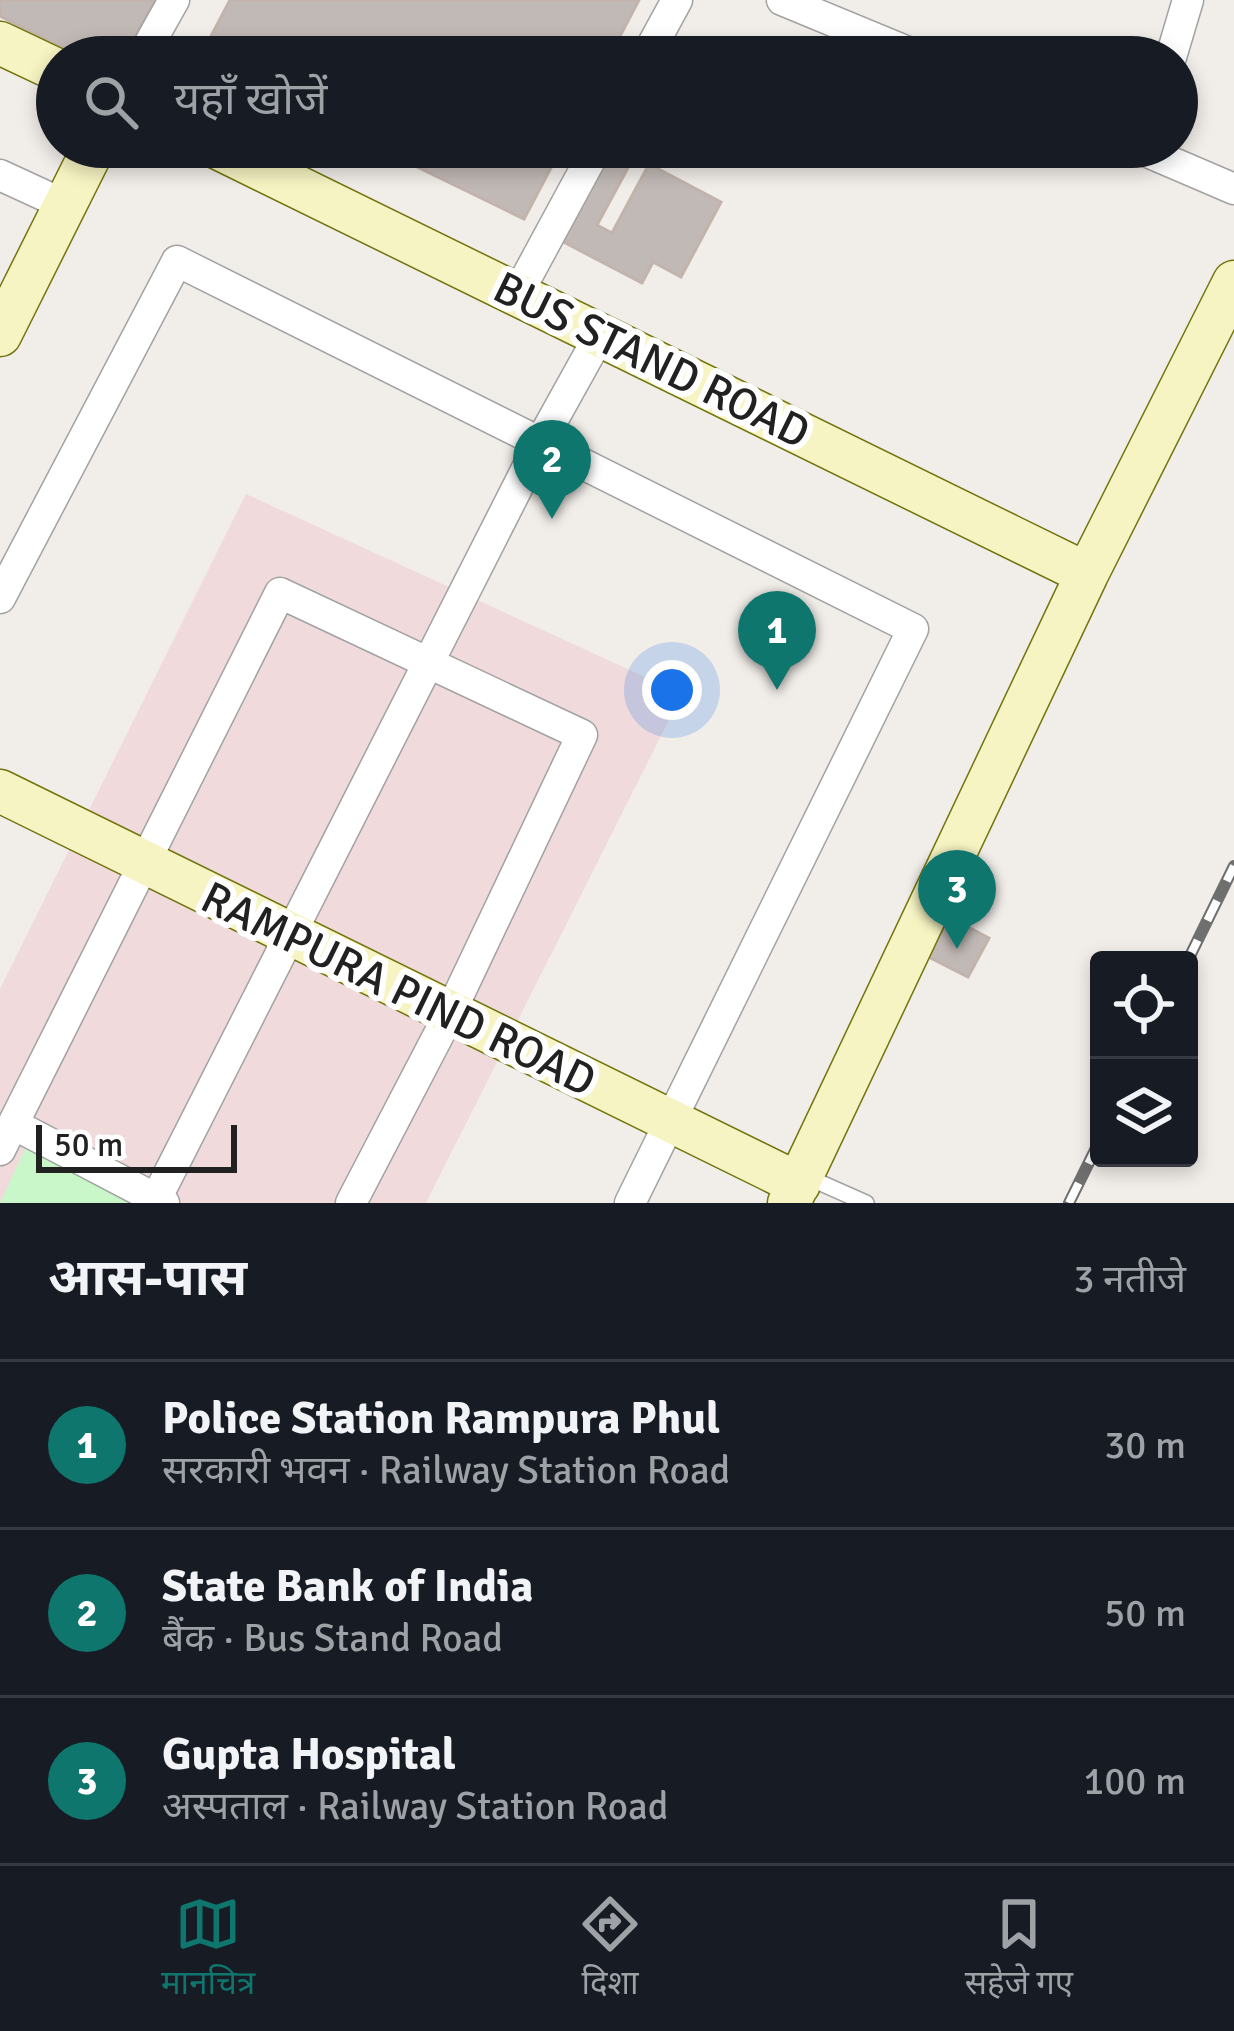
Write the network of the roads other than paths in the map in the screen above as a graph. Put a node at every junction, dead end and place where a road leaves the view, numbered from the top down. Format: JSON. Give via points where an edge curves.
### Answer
{"nodes":[{"id":1,"x":174,"y":0,"type":"edge"},
{"id":2,"x":677,"y":0,"type":"edge"},
{"id":3,"x":782,"y":0,"type":"edge"},
{"id":4,"x":1179,"y":2,"type":"edge"},
{"id":5,"x":154,"y":36,"type":"edge"},
{"id":6,"x":657,"y":36,"type":"edge"},
{"id":7,"x":869,"y":36,"type":"edge"},
{"id":8,"x":1174,"y":36,"type":"edge"},
{"id":9,"x":0,"y":43,"type":"edge"},
{"id":10,"x":36,"y":60,"type":"edge"},
{"id":11,"x":84,"y":168,"type":"edge"},
{"id":12,"x":259,"y":168,"type":"edge"},
{"id":13,"x":586,"y":168,"type":"edge"},
{"id":14,"x":1184,"y":168,"type":"edge"},
{"id":15,"x":0,"y":175,"type":"edge"},
{"id":16,"x":1234,"y":190,"type":"edge"},
{"id":17,"x":65,"y":205,"type":"junction"},
{"id":18,"x":1234,"y":282,"type":"edge"},
{"id":19,"x":518,"y":293,"type":"junction"},
{"id":20,"x":601,"y":333,"type":"junction"},
{"id":21,"x":0,"y":335,"type":"edge"},
{"id":22,"x":541,"y":441,"type":"junction"},
{"id":23,"x":1087,"y":574,"type":"junction"},
{"id":24,"x":0,"y":598,"type":"edge"},
{"id":25,"x":430,"y":662,"type":"junction"},
{"id":26,"x":0,"y":791,"type":"edge"},
{"id":27,"x":145,"y":863,"type":"junction"},
{"id":28,"x":292,"y":935,"type":"junction"},
{"id":29,"x":450,"y":1013,"type":"junction"},
{"id":30,"x":671,"y":1122,"type":"junction"},
{"id":31,"x":8,"y":1137,"type":"edge"},
{"id":32,"x":801,"y":1192,"type":"edge"},
{"id":33,"x":159,"y":1201,"type":"edge"},
{"id":34,"x":350,"y":1203,"type":"edge"},
{"id":35,"x":630,"y":1203,"type":"edge"},
{"id":36,"x":866,"y":1203,"type":"edge"}],
"edges":[{"from":1,"to":5,"type":"street"},
{"from":2,"to":6,"type":"street"},
{"from":3,"to":7,"type":"street"},
{"from":4,"to":8,"type":"street"},
{"from":9,"to":10,"type":"street"},
{"from":11,"to":17,"type":"street"},
{"from":12,"to":19,"type":"street","name":"BUS STAND ROAD"},
{"from":13,"to":19,"type":"street"},
{"from":14,"to":16,"type":"street"},
{"from":15,"to":17,"type":"street"},
{"from":17,"to":21,"type":"street"},
{"from":18,"to":23,"type":"street"},
{"from":19,"to":20,"type":"street","name":"BUS STAND ROAD"},
{"from":20,"to":22,"type":"street"},
{"from":20,"to":23,"type":"street","name":"BUS STAND ROAD"},
{"from":22,"to":24,"type":"street","via":[[177,261]]},
{"from":22,"to":25,"type":"street"},
{"from":22,"to":30,"type":"street","via":[[913,629]]},
{"from":23,"to":32,"type":"street"},
{"from":25,"to":27,"type":"street","via":[[280,593]]},
{"from":25,"to":28,"type":"street"},
{"from":25,"to":29,"type":"street","via":[[582,735]]},
{"from":26,"to":27,"type":"street","name":"RAMPURA PIND ROAD"},
{"from":27,"to":28,"type":"street","name":"RAMPURA PIND ROAD"},
{"from":27,"to":31,"type":"street"},
{"from":28,"to":29,"type":"street","name":"RAMPURA PIND ROAD"},
{"from":28,"to":33,"type":"street"},
{"from":29,"to":30,"type":"street","name":"RAMPURA PIND ROAD"},
{"from":29,"to":34,"type":"street"},
{"from":30,"to":32,"type":"street","name":"RAMPURA PIND ROAD"},
{"from":30,"to":35,"type":"street"},
{"from":31,"to":33,"type":"street"},
{"from":32,"to":36,"type":"lane"}]}
